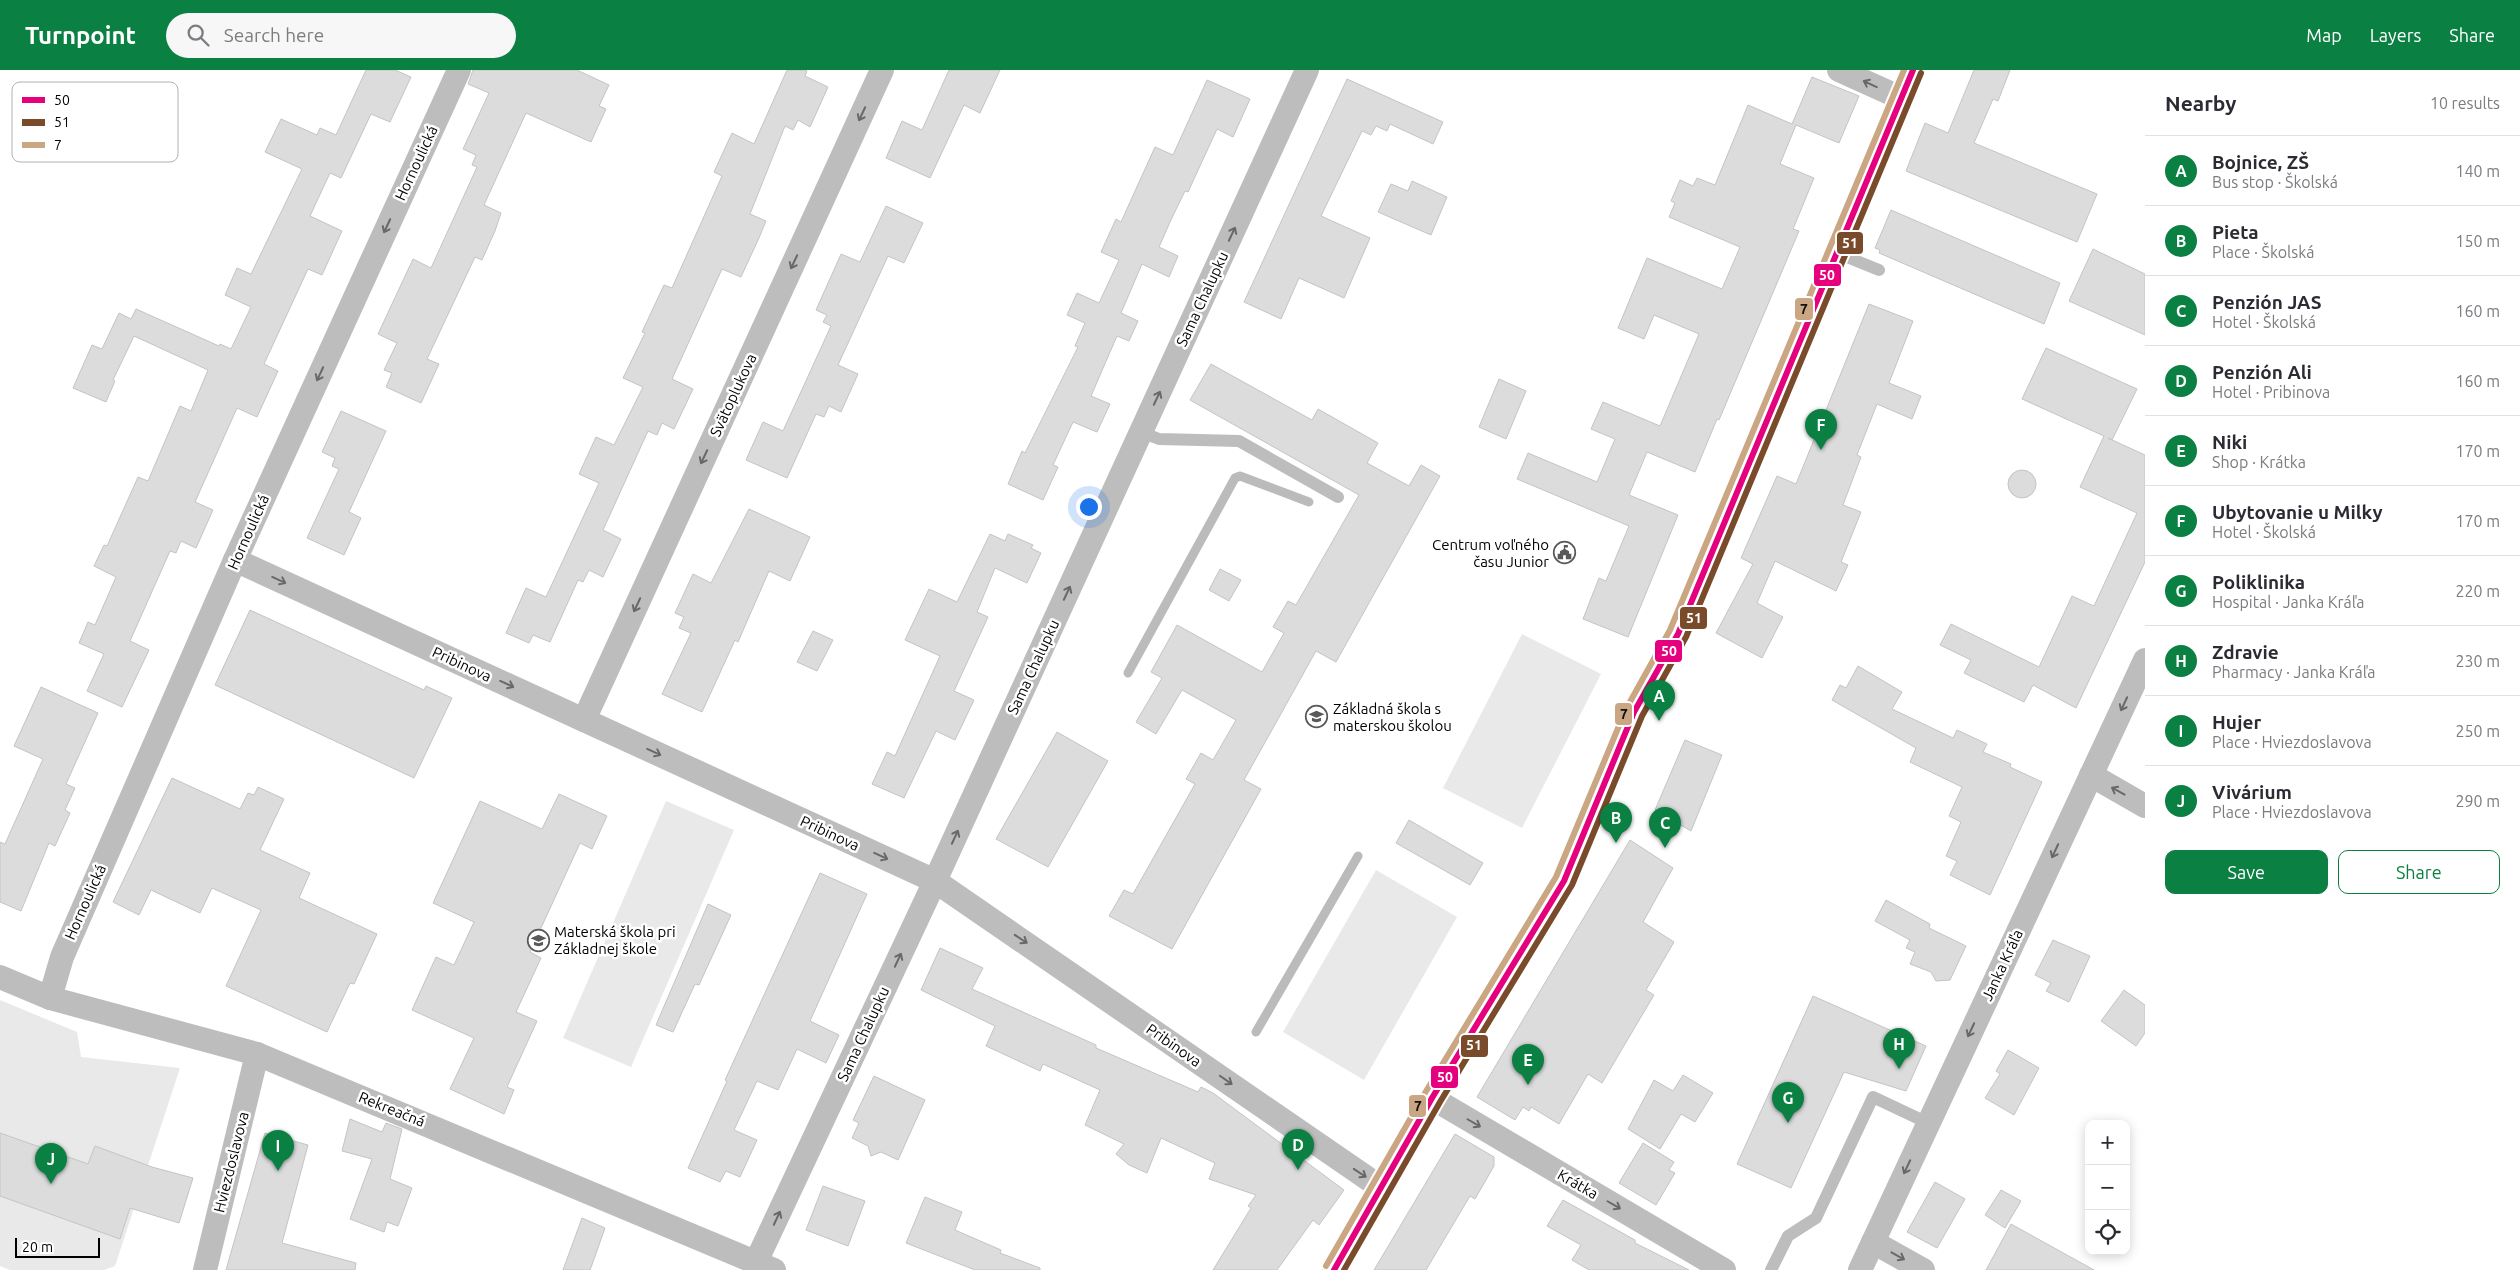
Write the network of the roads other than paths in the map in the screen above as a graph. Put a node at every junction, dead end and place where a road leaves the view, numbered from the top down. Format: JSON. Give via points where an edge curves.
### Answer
{"nodes":[{"id":1,"x":459,"y":70,"type":"edge"},
{"id":2,"x":882,"y":70,"type":"edge"},
{"id":3,"x":1307,"y":70,"type":"edge"},
{"id":4,"x":1839,"y":70,"type":"edge"},
{"id":5,"x":1913,"y":70,"type":"edge"},
{"id":6,"x":1901,"y":98,"type":"junction"},
{"id":7,"x":1837,"y":253,"type":"junction"},
{"id":8,"x":1878,"y":270,"type":"dead end"},
{"id":9,"x":1141,"y":432,"type":"junction"},
{"id":10,"x":1338,"y":497,"type":"dead end"},
{"id":11,"x":235,"y":560,"type":"junction"},
{"id":12,"x":2145,"y":660,"type":"edge"},
{"id":13,"x":584,"y":720,"type":"junction"},
{"id":14,"x":2091,"y":775,"type":"junction"},
{"id":15,"x":2145,"y":806,"type":"edge"},
{"id":16,"x":935,"y":881,"type":"junction"},
{"id":17,"x":0,"y":977,"type":"edge"},
{"id":18,"x":50,"y":998,"type":"junction"},
{"id":19,"x":258,"y":1054,"type":"junction"},
{"id":20,"x":1432,"y":1098,"type":"junction"},
{"id":21,"x":1928,"y":1122,"type":"junction"},
{"id":22,"x":1380,"y":1187,"type":"junction"},
{"id":23,"x":1873,"y":1242,"type":"junction"},
{"id":24,"x":765,"y":1266,"type":"edge"},
{"id":25,"x":205,"y":1270,"type":"edge"},
{"id":26,"x":1334,"y":1270,"type":"edge"},
{"id":27,"x":1724,"y":1270,"type":"edge"},
{"id":28,"x":1771,"y":1270,"type":"edge"},
{"id":29,"x":1860,"y":1270,"type":"edge"},
{"id":30,"x":1923,"y":1270,"type":"edge"}],
"edges":[{"from":1,"to":11,"type":"street","name":"Hornoulická","one_way":true},
{"from":2,"to":13,"type":"street","name":"Svätoplukova","one_way":true},
{"from":9,"to":3,"type":"street","name":"Sama Chalupku","one_way":true},
{"from":6,"to":4,"type":"street","one_way":true},
{"from":5,"to":6,"type":"street"},
{"from":6,"to":7,"type":"street"},
{"from":7,"to":8,"type":"lane"},
{"from":7,"to":20,"type":"street","via":[[1678,634],[1634,712],[1564,881]]},
{"from":9,"to":10,"type":"lane","via":[[1159,440],[1239,441]]},
{"from":16,"to":9,"type":"street","name":"Sama Chalupku","one_way":true},
{"from":11,"to":13,"type":"street","name":"Pribinova","one_way":true},
{"from":11,"to":18,"type":"street","name":"Hornoulická","via":[[62,956]]},
{"from":12,"to":14,"type":"street","name":"Janka Kráľa","one_way":true},
{"from":13,"to":16,"type":"street","name":"Pribinova","one_way":true},
{"from":15,"to":14,"type":"street","one_way":true},
{"from":14,"to":21,"type":"street","name":"Janka Kráľa","one_way":true},
{"from":16,"to":22,"type":"street","name":"Pribinova","one_way":true},
{"from":24,"to":16,"type":"street","name":"Sama Chalupku","one_way":true},
{"from":17,"to":18,"type":"street","name":"Rekreačná"},
{"from":18,"to":19,"type":"street","name":"Rekreačná"},
{"from":19,"to":24,"type":"street","name":"Rekreačná"},
{"from":19,"to":25,"type":"street","name":"Hviezdoslavova"},
{"from":20,"to":22,"type":"street"},
{"from":20,"to":27,"type":"street","name":"Krátka","one_way":true},
{"from":21,"to":23,"type":"street","name":"Janka Kráľa","one_way":true},
{"from":21,"to":28,"type":"lane","via":[[1873,1097],[1816,1218],[1788,1236]]},
{"from":22,"to":26,"type":"street"},
{"from":23,"to":29,"type":"street","name":"Janka Kráľa"},
{"from":23,"to":30,"type":"street","one_way":true}]}
